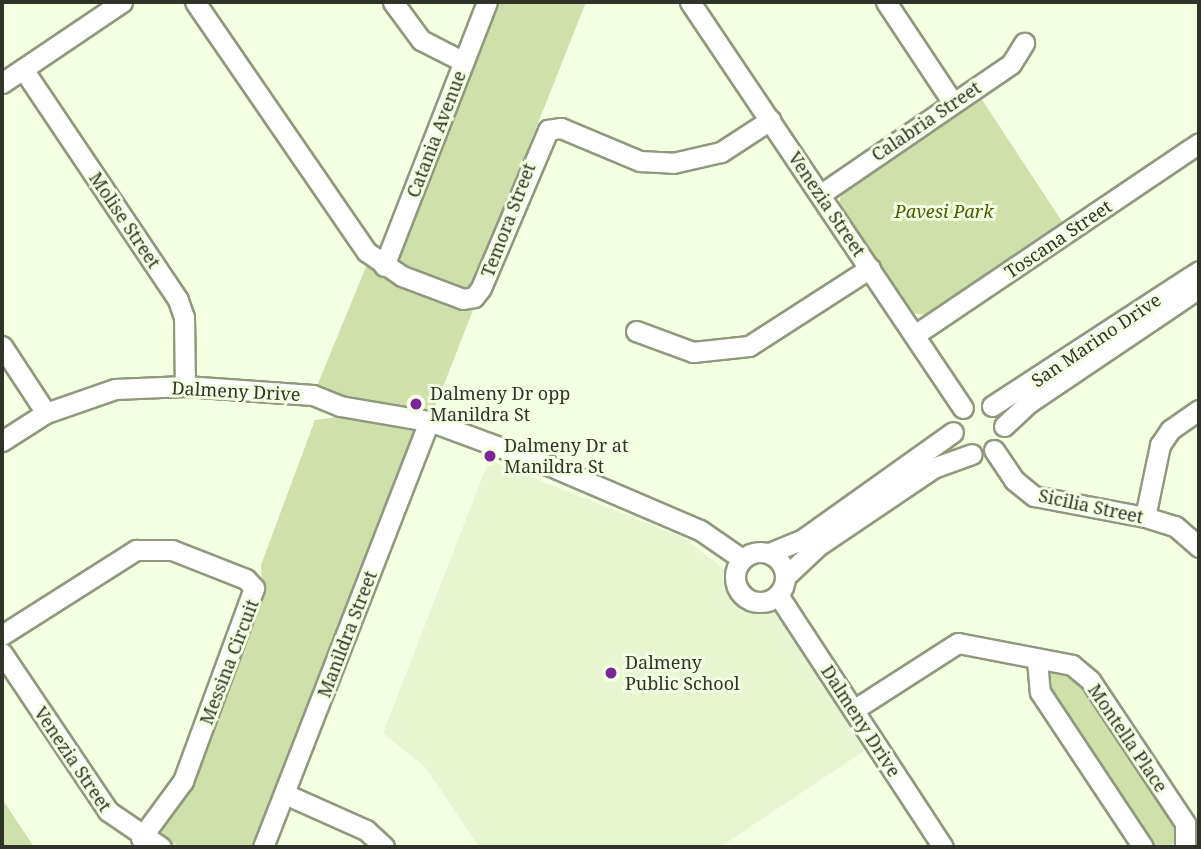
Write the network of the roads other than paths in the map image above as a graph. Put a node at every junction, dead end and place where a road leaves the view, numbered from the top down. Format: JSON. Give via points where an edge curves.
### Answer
{"nodes":[{"id":1,"x":122,"y":2,"type":"edge"},
{"id":2,"x":195,"y":2,"type":"edge"},
{"id":3,"x":393,"y":2,"type":"edge"},
{"id":4,"x":487,"y":2,"type":"edge"},
{"id":5,"x":690,"y":2,"type":"edge"},
{"id":6,"x":886,"y":2,"type":"edge"},
{"id":7,"x":1024,"y":43,"type":"dead end"},
{"id":8,"x":464,"y":62,"type":"junction"},
{"id":9,"x":23,"y":69,"type":"junction"},
{"id":10,"x":2,"y":83,"type":"edge"},
{"id":11,"x":953,"y":103,"type":"junction"},
{"id":12,"x":770,"y":120,"type":"junction"},
{"id":13,"x":1199,"y":143,"type":"edge"},
{"id":14,"x":821,"y":194,"type":"junction"},
{"id":15,"x":384,"y":266,"type":"junction"},
{"id":16,"x":870,"y":268,"type":"junction"},
{"id":17,"x":1199,"y":271,"type":"edge"},
{"id":18,"x":1199,"y":288,"type":"edge"},
{"id":19,"x":636,"y":331,"type":"dead end"},
{"id":20,"x":916,"y":334,"type":"junction"},
{"id":21,"x":2,"y":346,"type":"edge"},
{"id":22,"x":185,"y":386,"type":"junction"},
{"id":23,"x":992,"y":406,"type":"junction"},
{"id":24,"x":963,"y":408,"type":"junction"},
{"id":25,"x":1199,"y":410,"type":"edge"},
{"id":26,"x":46,"y":412,"type":"junction"},
{"id":27,"x":429,"y":421,"type":"junction"},
{"id":28,"x":1004,"y":426,"type":"junction"},
{"id":29,"x":953,"y":432,"type":"junction"},
{"id":30,"x":2,"y":441,"type":"edge"},
{"id":31,"x":994,"y":450,"type":"junction"},
{"id":32,"x":972,"y":454,"type":"junction"},
{"id":33,"x":1145,"y":517,"type":"junction"},
{"id":34,"x":1199,"y":547,"type":"edge"},
{"id":35,"x":769,"y":553,"type":"junction"},
{"id":36,"x":742,"y":559,"type":"junction"},
{"id":37,"x":786,"y":576,"type":"junction"},
{"id":38,"x":778,"y":595,"type":"junction"},
{"id":39,"x":2,"y":635,"type":"edge"},
{"id":40,"x":2,"y":653,"type":"edge"},
{"id":41,"x":1037,"y":660,"type":"junction"},
{"id":42,"x":855,"y":709,"type":"junction"},
{"id":43,"x":285,"y":794,"type":"junction"},
{"id":44,"x":141,"y":838,"type":"junction"},
{"id":45,"x":161,"y":847,"type":"edge"},
{"id":46,"x":263,"y":847,"type":"edge"},
{"id":47,"x":384,"y":847,"type":"edge"},
{"id":48,"x":943,"y":847,"type":"edge"},
{"id":49,"x":1143,"y":847,"type":"edge"},
{"id":50,"x":1185,"y":847,"type":"edge"}],
"edges":[{"from":1,"to":9,"type":"street"},
{"from":2,"to":15,"type":"street","name":"Temora Street","via":[[352,233]]},
{"from":3,"to":8,"type":"street","via":[[421,40]]},
{"from":4,"to":8,"type":"street","name":"Catania Avenue"},
{"from":5,"to":12,"type":"street","name":"Venezia Street"},
{"from":6,"to":11,"type":"street"},
{"from":7,"to":11,"type":"street","name":"Calabria Street","via":[[1011,64]]},
{"from":8,"to":15,"type":"street","name":"Catania Avenue"},
{"from":9,"to":10,"type":"street"},
{"from":9,"to":22,"type":"street","name":"Molise Street","via":[[178,300],[184,317]]},
{"from":11,"to":14,"type":"street","name":"Calabria Street"},
{"from":12,"to":14,"type":"street","name":"Venezia Street"},
{"from":12,"to":15,"type":"street","name":"Temora Street","via":[[721,152],[673,163],[631,158],[552,128],[537,146],[474,297],[456,296]]},
{"from":13,"to":20,"type":"street","name":"Toscana Street"},
{"from":14,"to":16,"type":"street","name":"Venezia Street"},
{"from":16,"to":19,"type":"street","via":[[773,334],[741,348],[684,350]]},
{"from":16,"to":20,"type":"street","name":"Venezia Street"},
{"from":17,"to":23,"type":"street","name":"San Marino Drive"},
{"from":18,"to":28,"type":"street","name":"San Marino Drive","via":[[1030,402]]},
{"from":20,"to":24,"type":"street","name":"Venezia Street"},
{"from":21,"to":26,"type":"street"},
{"from":22,"to":26,"type":"street","name":"Dalmeny Drive","via":[[115,389]]},
{"from":22,"to":27,"type":"street","name":"Dalmeny Drive","via":[[313,395],[349,408]]},
{"from":23,"to":24,"type":"street"},
{"from":23,"to":28,"type":"street"},
{"from":24,"to":29,"type":"street"},
{"from":25,"to":33,"type":"street","via":[[1170,430],[1160,445]]},
{"from":26,"to":30,"type":"street","name":"Dalmeny Drive"},
{"from":27,"to":36,"type":"street","name":"Dalmeny Drive","via":[[666,514]]},
{"from":27,"to":43,"type":"street","name":"Manildra Street"},
{"from":28,"to":31,"type":"street"},
{"from":29,"to":32,"type":"street","via":[[960,446]]},
{"from":29,"to":35,"type":"street","via":[[803,539]]},
{"from":31,"to":32,"type":"street"},
{"from":31,"to":33,"type":"street","name":"Sicilia Street","via":[[1014,480],[1034,496]]},
{"from":32,"to":37,"type":"street","via":[[933,468],[818,546]]},
{"from":33,"to":34,"type":"street","name":"Sicilia Street","via":[[1175,526]]},
{"from":35,"to":36,"type":"street"},
{"from":35,"to":37,"type":"street"},
{"from":36,"to":38,"type":"street","via":[[735,573],[742,594],[764,601]]},
{"from":37,"to":38,"type":"street"},
{"from":38,"to":42,"type":"street","name":"Dalmeny Drive"},
{"from":39,"to":44,"type":"street","name":"Messina Circuit","via":[[136,550],[172,551],[246,579],[254,588],[183,780]]},
{"from":40,"to":44,"type":"street","name":"Venezia Street","via":[[95,794],[117,822]]},
{"from":41,"to":42,"type":"street","name":"Montella Place","via":[[958,643]]},
{"from":41,"to":49,"type":"street","via":[[1040,692]]},
{"from":41,"to":50,"type":"street","name":"Montella Place","via":[[1072,665],[1090,680],[1185,823]]},
{"from":42,"to":48,"type":"street","name":"Dalmeny Drive"},
{"from":43,"to":46,"type":"street","name":"Manildra Street"},
{"from":43,"to":47,"type":"street","via":[[366,830]]},
{"from":44,"to":45,"type":"street","name":"Venezia Street"}]}
